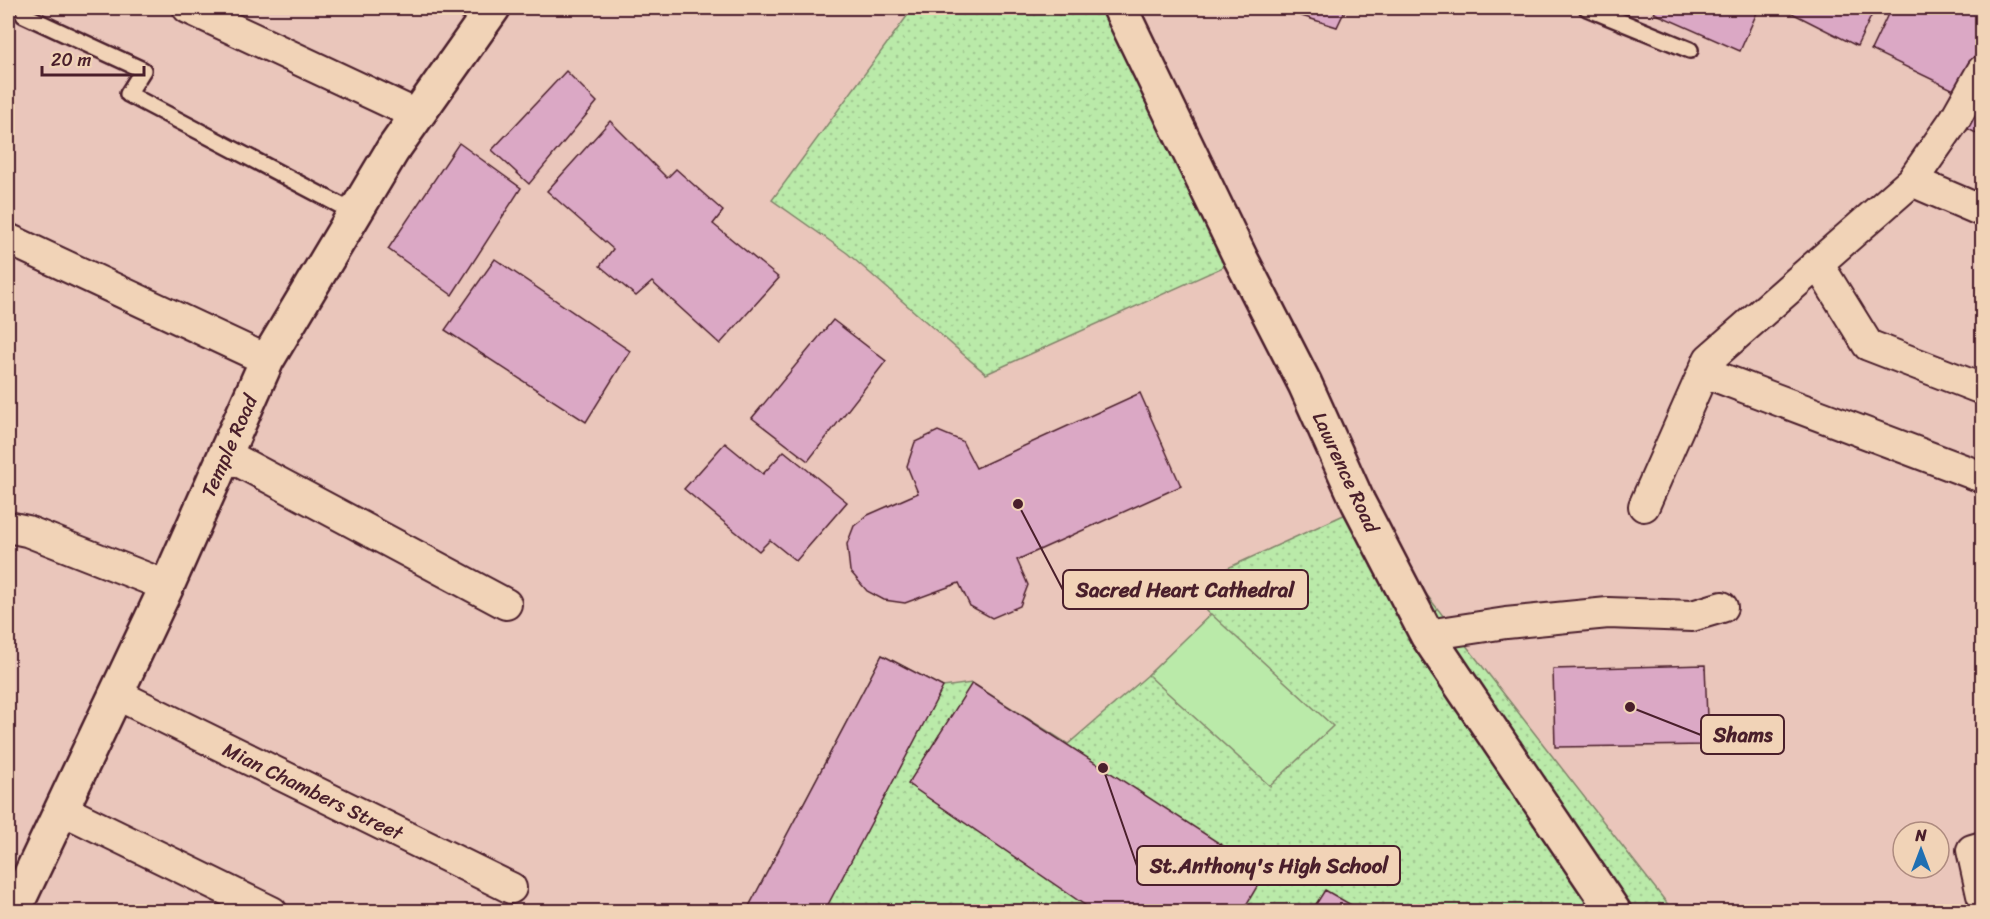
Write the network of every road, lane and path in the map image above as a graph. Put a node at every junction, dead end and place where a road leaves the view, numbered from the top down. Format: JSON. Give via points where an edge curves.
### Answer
{"nodes":[{"id":1,"x":188,"y":8,"type":"edge"},
{"id":2,"x":493,"y":8,"type":"edge"},
{"id":3,"x":1120,"y":8,"type":"edge"},
{"id":4,"x":1587,"y":8,"type":"edge"},
{"id":5,"x":24,"y":15,"type":"dead end"},
{"id":6,"x":1690,"y":50,"type":"dead end"},
{"id":7,"x":1983,"y":71,"type":"edge"},
{"id":8,"x":417,"y":115,"type":"junction"},
{"id":9,"x":1912,"y":181,"type":"junction"},
{"id":10,"x":1983,"y":212,"type":"edge"},
{"id":11,"x":355,"y":213,"type":"junction"},
{"id":12,"x":8,"y":239,"type":"edge"},
{"id":13,"x":1818,"y":264,"type":"junction"},
{"id":14,"x":267,"y":360,"type":"junction"},
{"id":15,"x":1704,"y":372,"type":"junction"},
{"id":16,"x":1983,"y":388,"type":"edge"},
{"id":17,"x":225,"y":454,"type":"junction"},
{"id":18,"x":1983,"y":477,"type":"edge"},
{"id":19,"x":1644,"y":506,"type":"dead end"},
{"id":20,"x":8,"y":527,"type":"edge"},
{"id":21,"x":167,"y":586,"type":"junction"},
{"id":22,"x":506,"y":604,"type":"dead end"},
{"id":23,"x":1722,"y":607,"type":"dead end"},
{"id":24,"x":1427,"y":635,"type":"junction"},
{"id":25,"x":116,"y":694,"type":"junction"},
{"id":26,"x":61,"y":809,"type":"junction"},
{"id":27,"x":1983,"y":847,"type":"edge"},
{"id":28,"x":511,"y":888,"type":"dead end"},
{"id":29,"x":1983,"y":895,"type":"edge"},
{"id":30,"x":12,"y":912,"type":"edge"},
{"id":31,"x":272,"y":912,"type":"edge"},
{"id":32,"x":1614,"y":912,"type":"edge"}],
"edges":[{"from":1,"to":8,"type":"street"},
{"from":2,"to":8,"type":"street","name":"Temple Road"},
{"from":3,"to":24,"type":"street","name":"Lawrence Road","via":[[1305,384],[1358,502]]},
{"from":4,"to":6,"type":"lane"},
{"from":5,"to":11,"type":"lane","via":[[143,70],[128,94]]},
{"from":7,"to":9,"type":"street"},
{"from":8,"to":11,"type":"street","name":"Temple Road"},
{"from":9,"to":10,"type":"street"},
{"from":9,"to":13,"type":"street"},
{"from":11,"to":14,"type":"street","name":"Temple Road"},
{"from":12,"to":14,"type":"street"},
{"from":13,"to":15,"type":"street","via":[[1709,359]]},
{"from":13,"to":16,"type":"street","via":[[1868,345]]},
{"from":14,"to":17,"type":"street","name":"Temple Road"},
{"from":15,"to":18,"type":"street"},
{"from":15,"to":19,"type":"street"},
{"from":17,"to":21,"type":"street","name":"Temple Road"},
{"from":17,"to":22,"type":"street"},
{"from":20,"to":21,"type":"street"},
{"from":21,"to":25,"type":"street","name":"Temple Road"},
{"from":23,"to":24,"type":"street","via":[[1692,616],[1608,613]]},
{"from":24,"to":32,"type":"street","name":"Lawrence Road"},
{"from":25,"to":26,"type":"street","name":"Temple Road"},
{"from":25,"to":28,"type":"street","name":"Mian Chambers Street"},
{"from":26,"to":30,"type":"street","name":"Temple Road"},
{"from":26,"to":31,"type":"street"},
{"from":27,"to":29,"type":"street","via":[[1972,850]]}]}
